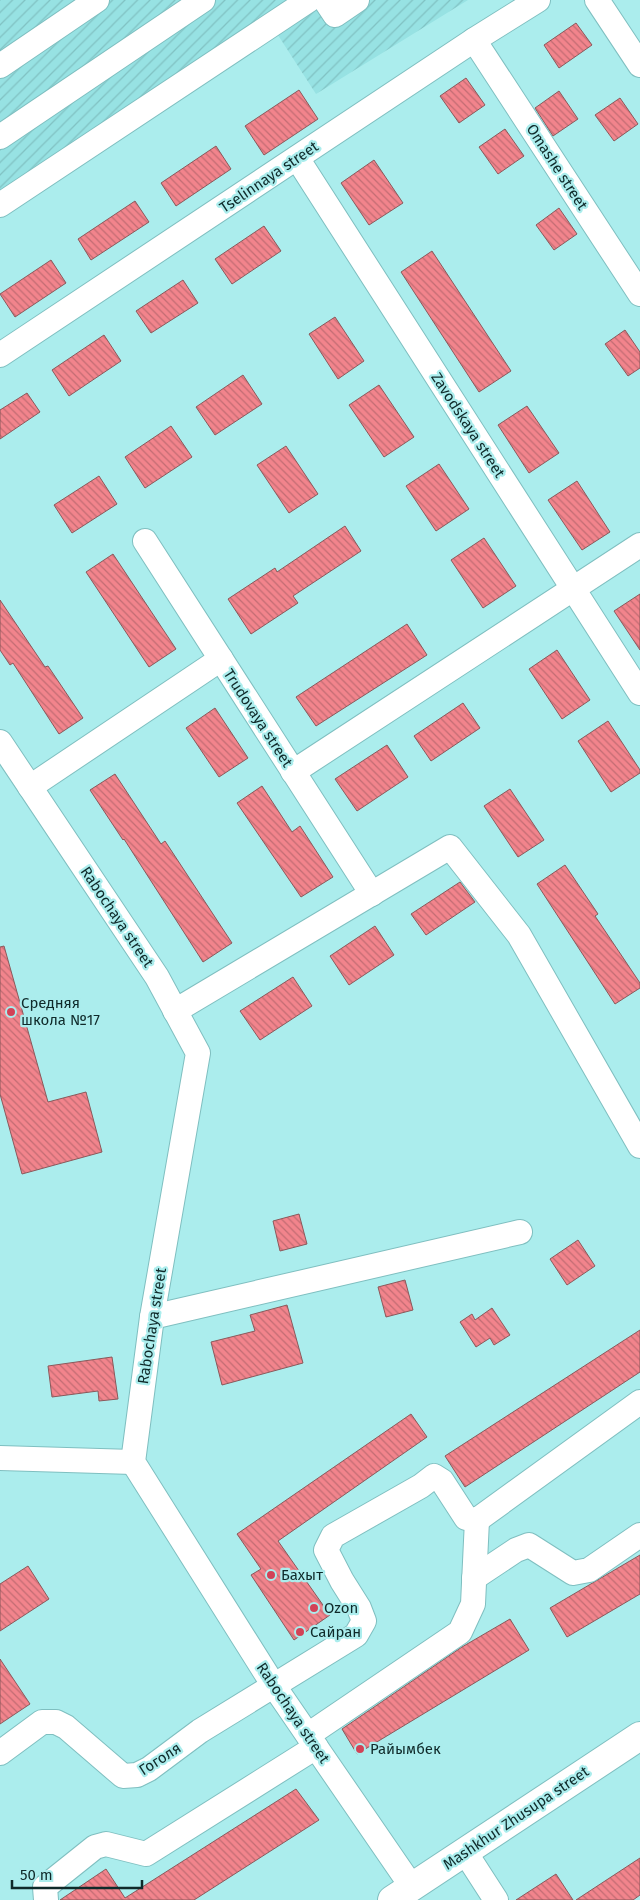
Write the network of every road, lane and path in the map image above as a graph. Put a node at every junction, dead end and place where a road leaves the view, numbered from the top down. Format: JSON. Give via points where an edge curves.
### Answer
{"nodes":[{"id":1,"x":98,"y":0,"type":"edge"},
{"id":2,"x":203,"y":0,"type":"edge"},
{"id":3,"x":309,"y":0,"type":"edge"},
{"id":4,"x":324,"y":0,"type":"edge"},
{"id":5,"x":357,"y":0,"type":"edge"},
{"id":6,"x":538,"y":0,"type":"edge"},
{"id":7,"x":597,"y":0,"type":"edge"},
{"id":8,"x":474,"y":40,"type":"junction"},
{"id":9,"x":640,"y":65,"type":"edge"},
{"id":10,"x":0,"y":66,"type":"edge"},
{"id":11,"x":0,"y":137,"type":"edge"},
{"id":12,"x":297,"y":158,"type":"junction"},
{"id":13,"x":0,"y":205,"type":"edge"},
{"id":14,"x":640,"y":294,"type":"edge"},
{"id":15,"x":0,"y":355,"type":"edge"},
{"id":16,"x":145,"y":541,"type":"dead end"},
{"id":17,"x":640,"y":544,"type":"edge"},
{"id":18,"x":572,"y":588,"type":"junction"},
{"id":19,"x":221,"y":659,"type":"junction"},
{"id":20,"x":640,"y":693,"type":"edge"},
{"id":21,"x":0,"y":742,"type":"edge"},
{"id":22,"x":293,"y":772,"type":"junction"},
{"id":23,"x":30,"y":787,"type":"junction"},
{"id":24,"x":372,"y":894,"type":"junction"},
{"id":25,"x":176,"y":1011,"type":"junction"},
{"id":26,"x":640,"y":1146,"type":"edge"},
{"id":27,"x":520,"y":1232,"type":"dead end"},
{"id":28,"x":152,"y":1317,"type":"junction"},
{"id":29,"x":640,"y":1402,"type":"edge"},
{"id":30,"x":0,"y":1458,"type":"edge"},
{"id":31,"x":133,"y":1462,"type":"junction"},
{"id":32,"x":477,"y":1520,"type":"junction"},
{"id":33,"x":640,"y":1535,"type":"edge"},
{"id":34,"x":474,"y":1578,"type":"junction"},
{"id":35,"x":274,"y":1686,"type":"junction"},
{"id":36,"x":640,"y":1736,"type":"edge"},
{"id":37,"x":312,"y":1741,"type":"junction"},
{"id":38,"x":0,"y":1753,"type":"edge"},
{"id":39,"x":465,"y":1852,"type":"junction"},
{"id":40,"x":402,"y":1894,"type":"edge"},
{"id":41,"x":46,"y":1900,"type":"edge"},
{"id":42,"x":496,"y":1900,"type":"edge"}],
"edges":[{"from":1,"to":10,"type":"street"},
{"from":2,"to":11,"type":"street"},
{"from":3,"to":13,"type":"street"},
{"from":4,"to":5,"type":"street","via":[[335,15]]},
{"from":6,"to":8,"type":"street","name":"Tselinnaya street"},
{"from":7,"to":9,"type":"street"},
{"from":8,"to":12,"type":"street","name":"Tselinnaya street"},
{"from":8,"to":14,"type":"street","name":"Omashe street"},
{"from":12,"to":15,"type":"street","name":"Tselinnaya street"},
{"from":12,"to":18,"type":"street","name":"Zavodskaya street"},
{"from":16,"to":19,"type":"street","name":"Trudovaya street"},
{"from":17,"to":18,"type":"street"},
{"from":18,"to":20,"type":"street","name":"Zavodskaya street"},
{"from":18,"to":22,"type":"street"},
{"from":19,"to":22,"type":"street","name":"Trudovaya street"},
{"from":19,"to":23,"type":"street"},
{"from":21,"to":23,"type":"street","name":"Rabochaya street"},
{"from":22,"to":24,"type":"street","name":"Trudovaya street"},
{"from":23,"to":25,"type":"street","name":"Rabochaya street","via":[[157,977]]},
{"from":24,"to":25,"type":"street"},
{"from":24,"to":26,"type":"street","via":[[450,847],[519,936]]},
{"from":25,"to":28,"type":"street","name":"Rabochaya street","via":[[198,1053]]},
{"from":27,"to":28,"type":"street"},
{"from":28,"to":31,"type":"street","name":"Rabochaya street"},
{"from":29,"to":32,"type":"street"},
{"from":30,"to":31,"type":"street"},
{"from":31,"to":35,"type":"street","name":"Rabochaya street"},
{"from":32,"to":34,"type":"street"},
{"from":32,"to":35,"type":"street","name":"Гоголя","via":[[466,1518],[442,1481],[434,1476],[333,1536],[326,1550],[360,1608],[364,1621],[356,1635]]},
{"from":33,"to":34,"type":"street","via":[[589,1570],[572,1573],[529,1544]]},
{"from":34,"to":37,"type":"street","via":[[473,1604],[460,1632]]},
{"from":35,"to":37,"type":"street","name":"Rabochaya street"},
{"from":35,"to":38,"type":"street","name":"Гоголя","via":[[200,1731],[138,1775],[123,1776],[56,1722],[42,1722]]},
{"from":36,"to":39,"type":"main road","name":"Mashkhur Zhusupa street"},
{"from":37,"to":40,"type":"street","name":"Rabochaya street"},
{"from":37,"to":41,"type":"street","via":[[146,1854],[106,1844],[94,1847],[45,1887]]},
{"from":39,"to":40,"type":"main road","name":"Mashkhur Zhusupa street"},
{"from":39,"to":42,"type":"street"}]}
